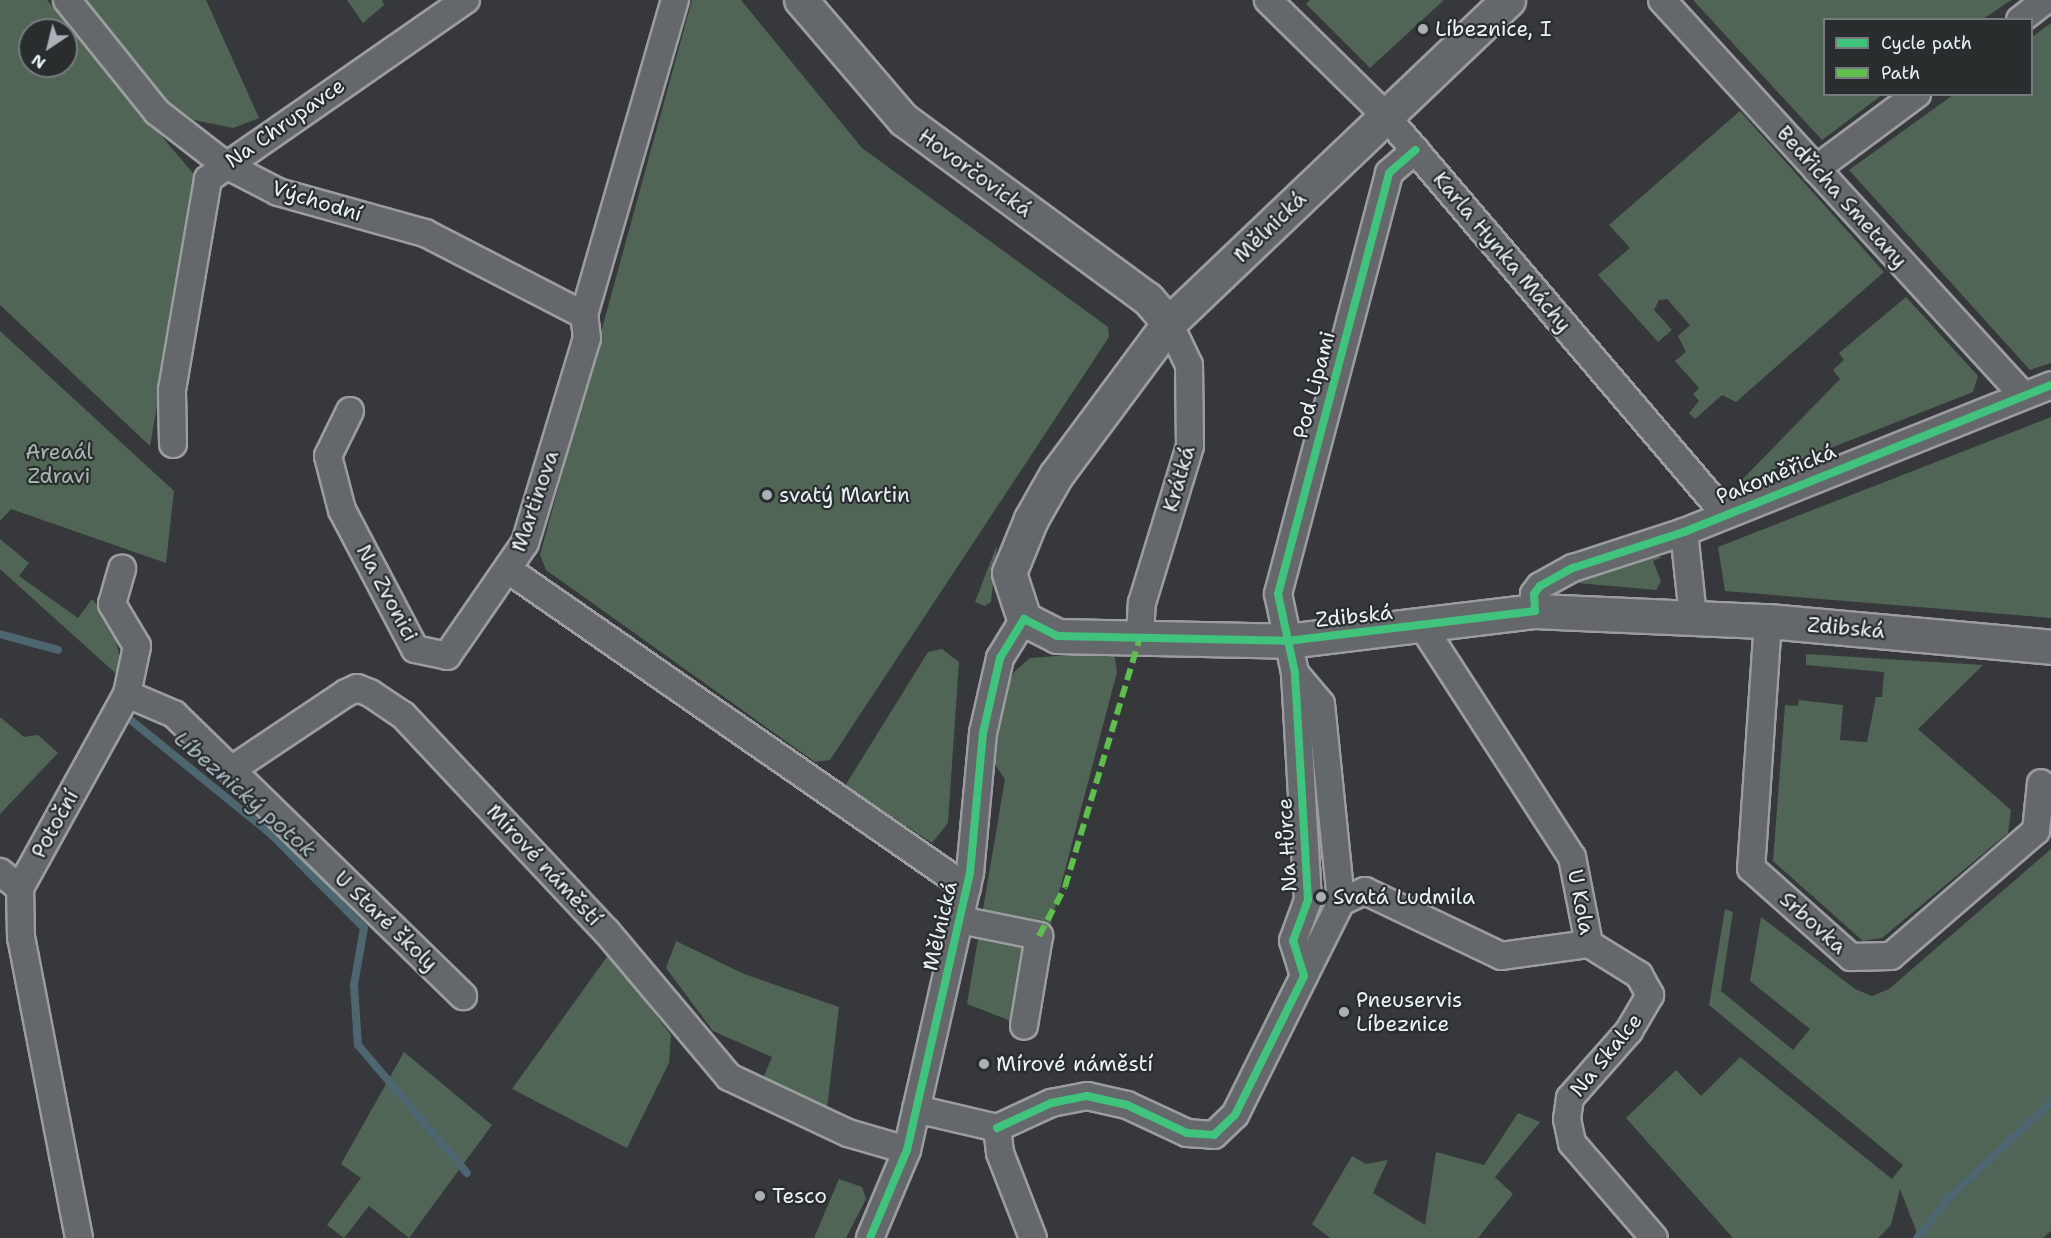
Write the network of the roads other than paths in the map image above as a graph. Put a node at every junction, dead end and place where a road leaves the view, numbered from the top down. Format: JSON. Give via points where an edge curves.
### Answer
{"nodes":[{"id":1,"x":68,"y":0,"type":"edge"},
{"id":2,"x":466,"y":0,"type":"edge"},
{"id":3,"x":675,"y":0,"type":"edge"},
{"id":4,"x":801,"y":0,"type":"edge"},
{"id":5,"x":1268,"y":0,"type":"edge"},
{"id":6,"x":1508,"y":0,"type":"edge"},
{"id":7,"x":1662,"y":0,"type":"edge"},
{"id":8,"x":2046,"y":0,"type":"edge"},
{"id":9,"x":2023,"y":18,"type":"edge"},
{"id":10,"x":1914,"y":96,"type":"edge"},
{"id":11,"x":1385,"y":116,"type":"junction"},
{"id":12,"x":1415,"y":150,"type":"junction"},
{"id":13,"x":224,"y":164,"type":"junction"},
{"id":14,"x":1816,"y":169,"type":"junction"},
{"id":15,"x":584,"y":315,"type":"junction"},
{"id":16,"x":1169,"y":323,"type":"junction"},
{"id":17,"x":2051,"y":386,"type":"edge"},
{"id":18,"x":2022,"y":394,"type":"junction"},
{"id":19,"x":350,"y":411,"type":"dead end"},
{"id":20,"x":173,"y":444,"type":"dead end"},
{"id":21,"x":1725,"y":514,"type":"junction"},
{"id":22,"x":1684,"y":532,"type":"junction"},
{"id":23,"x":122,"y":568,"type":"dead end"},
{"id":24,"x":510,"y":570,"type":"junction"},
{"id":25,"x":1535,"y":611,"type":"junction"},
{"id":26,"x":1693,"y":616,"type":"junction"},
{"id":27,"x":1024,"y":619,"type":"junction"},
{"id":28,"x":1768,"y":621,"type":"junction"},
{"id":29,"x":1423,"y":627,"type":"junction"},
{"id":30,"x":1140,"y":637,"type":"junction"},
{"id":31,"x":1287,"y":641,"type":"junction"},
{"id":32,"x":2051,"y":647,"type":"edge"},
{"id":33,"x":1295,"y":673,"type":"junction"},
{"id":34,"x":128,"y":694,"type":"junction"},
{"id":35,"x":231,"y":770,"type":"junction"},
{"id":36,"x":2041,"y":783,"type":"dead end"},
{"id":37,"x":0,"y":872,"type":"edge"},
{"id":38,"x":20,"y":888,"type":"junction"},
{"id":39,"x":968,"y":888,"type":"junction"},
{"id":40,"x":1341,"y":902,"type":"junction"},
{"id":41,"x":960,"y":920,"type":"junction"},
{"id":42,"x":1589,"y":944,"type":"junction"},
{"id":43,"x":1304,"y":976,"type":"junction"},
{"id":44,"x":464,"y":996,"type":"dead end"},
{"id":45,"x":1024,"y":1026,"type":"dead end"},
{"id":46,"x":916,"y":1109,"type":"junction"},
{"id":47,"x":997,"y":1128,"type":"junction"},
{"id":48,"x":907,"y":1150,"type":"junction"},
{"id":49,"x":79,"y":1238,"type":"edge"},
{"id":50,"x":870,"y":1238,"type":"edge"},
{"id":51,"x":1033,"y":1238,"type":"edge"},
{"id":52,"x":1654,"y":1238,"type":"edge"}],
"edges":[{"from":1,"to":13,"type":"street","name":"Východní","via":[[157,112]]},
{"from":2,"to":13,"type":"street","name":"Na Chrupavce"},
{"from":3,"to":15,"type":"street","name":"Martinova"},
{"from":4,"to":16,"type":"street","name":"Hovorčovická","via":[[904,120],[1148,299]]},
{"from":5,"to":11,"type":"street","name":"Karla Hynka Máchy"},
{"from":6,"to":11,"type":"main road","name":"Mělnická"},
{"from":7,"to":14,"type":"street","name":"Bedřicha Smetany"},
{"from":8,"to":9,"type":"street"},
{"from":10,"to":14,"type":"street"},
{"from":11,"to":12,"type":"street","name":"Karla Hynka Máchy"},
{"from":11,"to":16,"type":"main road","name":"Mělnická"},
{"from":12,"to":21,"type":"street","name":"Karla Hynka Máchy"},
{"from":12,"to":31,"type":"street","name":"Pod Lipami","via":[[1389,173],[1278,594]]},
{"from":13,"to":15,"type":"street","name":"Východní","via":[[278,192],[424,233]]},
{"from":13,"to":20,"type":"street","name":"Na Chrupavce","via":[[208,178],[172,390]]},
{"from":14,"to":18,"type":"street","name":"Bedřicha Smetany"},
{"from":15,"to":24,"type":"street","name":"Martinova","via":[[587,338],[525,543]]},
{"from":16,"to":27,"type":"main road","name":"Mělnická","via":[[1056,475],[1009,573]]},
{"from":16,"to":30,"type":"street","name":"Krátká","via":[[1189,365],[1190,446],[1142,603]]},
{"from":17,"to":18,"type":"street","name":"Pakoměřická"},
{"from":18,"to":21,"type":"street","name":"Pakoměřická"},
{"from":19,"to":24,"type":"street","name":"Na Zvonici","via":[[328,456],[342,510],[415,649],[447,656]]},
{"from":21,"to":22,"type":"street","name":"Pakoměřická"},
{"from":22,"to":25,"type":"street","name":"Pakoměřická","via":[[1573,568],[1540,586],[1534,594]]},
{"from":22,"to":26,"type":"street"},
{"from":23,"to":34,"type":"street","name":"Potoční","via":[[112,604],[137,646]]},
{"from":24,"to":39,"type":"street","name":"Martinova"},
{"from":25,"to":26,"type":"main road","name":"Zdibská"},
{"from":25,"to":29,"type":"main road","name":"Zdibská"},
{"from":26,"to":28,"type":"main road","name":"Zdibská"},
{"from":27,"to":30,"type":"main road","via":[[1057,636]]},
{"from":27,"to":39,"type":"street","name":"Mělnická","via":[[1000,658],[983,732]]},
{"from":28,"to":32,"type":"main road","name":"Zdibská"},
{"from":28,"to":36,"type":"street","name":"Srbovka","via":[[1751,868],[1851,957],[1891,956],[2036,831]]},
{"from":29,"to":31,"type":"main road","name":"Zdibská"},
{"from":29,"to":42,"type":"street","name":"U Kola","via":[[1572,857]]},
{"from":30,"to":31,"type":"main road","name":"Zdibská"},
{"from":31,"to":33,"type":"street","name":"Na Hůrce"},
{"from":33,"to":40,"type":"street","name":"Na Hůrce","via":[[1321,704]]},
{"from":33,"to":43,"type":"street","name":"Na Hůrce","via":[[1308,900],[1293,941]]},
{"from":34,"to":35,"type":"street","via":[[174,714]]},
{"from":34,"to":38,"type":"street","name":"Potoční"},
{"from":35,"to":44,"type":"street","name":"U Staré školy"},
{"from":35,"to":48,"type":"street","name":"Mírové náměstí","via":[[357,688],[403,715],[607,932],[729,1077],[848,1133]]},
{"from":37,"to":38,"type":"street"},
{"from":38,"to":49,"type":"street","via":[[21,938]]},
{"from":39,"to":41,"type":"street","name":"Mělnická"},
{"from":40,"to":42,"type":"street","name":"U Kola","via":[[1365,891],[1501,956]]},
{"from":40,"to":43,"type":"street"},
{"from":41,"to":45,"type":"street","via":[[1039,936]]},
{"from":41,"to":46,"type":"street","name":"Mělnická"},
{"from":42,"to":52,"type":"street","name":"Na Skalce","via":[[1639,975],[1650,995],[1629,1031],[1569,1098],[1567,1119],[1572,1143]]},
{"from":43,"to":47,"type":"street","via":[[1274,1044],[1221,1131],[1202,1136],[1187,1133],[1127,1105],[1087,1096],[1051,1103]]},
{"from":46,"to":47,"type":"street"},
{"from":46,"to":48,"type":"street","name":"Mělnická"},
{"from":47,"to":51,"type":"street","via":[[1000,1153]]},
{"from":48,"to":50,"type":"street","name":"Mělnická"}]}
